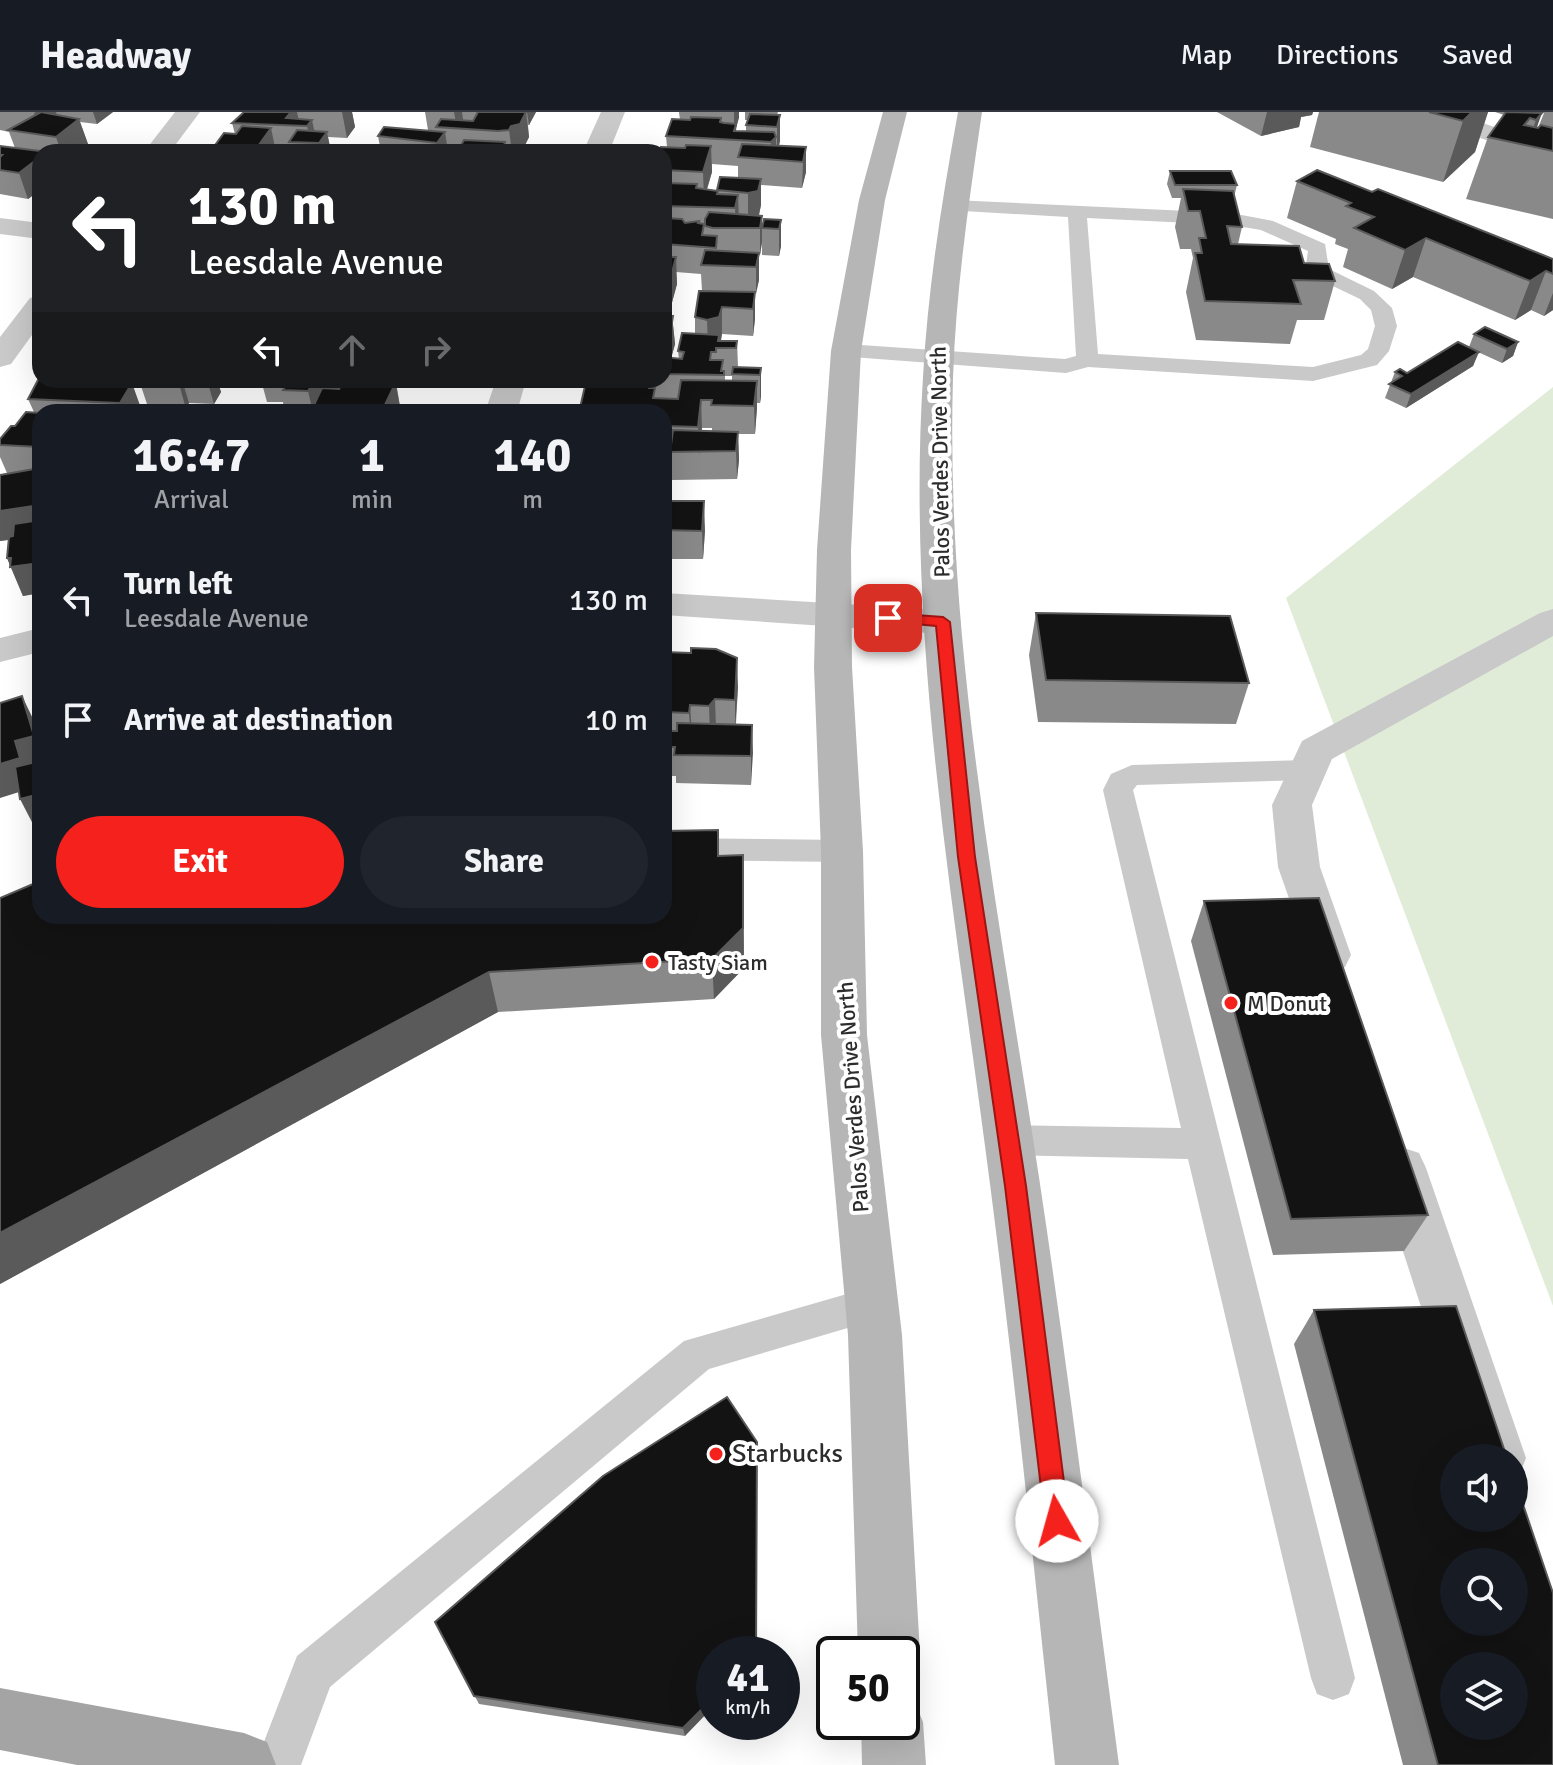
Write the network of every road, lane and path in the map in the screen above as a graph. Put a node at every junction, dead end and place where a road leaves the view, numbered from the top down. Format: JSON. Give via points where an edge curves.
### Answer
{"nodes":[{"id":1,"x":188,"y":112,"type":"edge"},
{"id":2,"x":613,"y":112,"type":"edge"},
{"id":3,"x":895,"y":112,"type":"edge"},
{"id":4,"x":970,"y":112,"type":"edge"},
{"id":5,"x":1412,"y":112,"type":"edge"},
{"id":6,"x":163,"y":144,"type":"edge"},
{"id":7,"x":599,"y":144,"type":"edge"},
{"id":8,"x":1553,"y":156,"type":"edge"},
{"id":9,"x":953,"y":206,"type":"junction"},
{"id":10,"x":1077,"y":212,"type":"junction"},
{"id":11,"x":0,"y":226,"type":"edge"},
{"id":12,"x":32,"y":230,"type":"edge"},
{"id":13,"x":32,"y":315,"type":"edge"},
{"id":14,"x":846,"y":351,"type":"junction"},
{"id":15,"x":938,"y":357,"type":"junction"},
{"id":16,"x":0,"y":358,"type":"edge"},
{"id":17,"x":1087,"y":360,"type":"junction"},
{"id":18,"x":672,"y":604,"type":"edge"},
{"id":19,"x":834,"y":614,"type":"junction"},
{"id":20,"x":1553,"y":621,"type":"edge"},
{"id":21,"x":943,"y":622,"type":"junction"},
{"id":22,"x":32,"y":642,"type":"edge"},
{"id":23,"x":0,"y":650,"type":"edge"},
{"id":24,"x":1307,"y":770,"type":"junction"},
{"id":25,"x":672,"y":849,"type":"edge"},
{"id":26,"x":842,"y":851,"type":"junction"},
{"id":27,"x":1340,"y":988,"type":"edge"},
{"id":28,"x":1386,"y":1125,"type":"edge"},
{"id":29,"x":1008,"y":1140,"type":"junction"},
{"id":30,"x":1202,"y":1144,"type":"junction"},
{"id":31,"x":871,"y":1305,"type":"junction"},
{"id":32,"x":1493,"y":1444,"type":"edge"},
{"id":33,"x":888,"y":1636,"type":"edge"},
{"id":34,"x":1333,"y":1678,"type":"dead end"},
{"id":35,"x":0,"y":1719,"type":"edge"},
{"id":36,"x":893,"y":1740,"type":"edge"},
{"id":37,"x":244,"y":1765,"type":"edge"},
{"id":38,"x":278,"y":1765,"type":"edge"},
{"id":39,"x":894,"y":1765,"type":"edge"},
{"id":40,"x":1087,"y":1765,"type":"edge"}],
"edges":[{"from":1,"to":6,"type":"street"},
{"from":2,"to":7,"type":"street"},
{"from":3,"to":14,"type":"main road","name":"Palos Verdes Drive North","via":[[869,215]]},
{"from":4,"to":9,"type":"main road","name":"Palos Verdes Drive North"},
{"from":5,"to":8,"type":"street","via":[[1465,124]]},
{"from":9,"to":10,"type":"lane"},
{"from":9,"to":15,"type":"main road","name":"Palos Verdes Drive North"},
{"from":10,"to":17,"type":"lane"},
{"from":10,"to":17,"type":"lane","via":[[1266,225],[1318,248],[1316,265],[1321,273],[1367,295],[1381,308],[1386,326],[1378,351],[1369,360],[1313,374]]},
{"from":11,"to":12,"type":"street"},
{"from":13,"to":16,"type":"street"},
{"from":14,"to":15,"type":"lane"},
{"from":14,"to":19,"type":"main road","name":"Palos Verdes Drive North"},
{"from":15,"to":17,"type":"lane","via":[[1066,366]]},
{"from":15,"to":21,"type":"main road","name":"Palos Verdes Drive North"},
{"from":18,"to":19,"type":"street"},
{"from":19,"to":21,"type":"street"},
{"from":19,"to":26,"type":"main road","name":"Palos Verdes Drive North"},
{"from":20,"to":24,"type":"street","via":[[1316,751]]},
{"from":21,"to":29,"type":"main road","name":"Palos Verdes Drive North","via":[[967,857]]},
{"from":22,"to":23,"type":"street"},
{"from":24,"to":27,"type":"street","via":[[1292,805],[1299,867]]},
{"from":24,"to":30,"type":"lane","via":[[1132,775],[1118,790]]},
{"from":25,"to":26,"type":"lane"},
{"from":26,"to":31,"type":"main road","name":"Palos Verdes Drive North","via":[[844,1035]]},
{"from":28,"to":32,"type":"street"},
{"from":29,"to":30,"type":"lane"},
{"from":29,"to":40,"type":"main road","name":"Palos Verdes Drive North"},
{"from":30,"to":34,"type":"lane"},
{"from":31,"to":33,"type":"main road","name":"Palos Verdes Drive North"},
{"from":31,"to":38,"type":"lane","via":[[698,1354],[313,1672]]},
{"from":35,"to":37,"type":"main road"},
{"from":36,"to":39,"type":"main road"}]}
